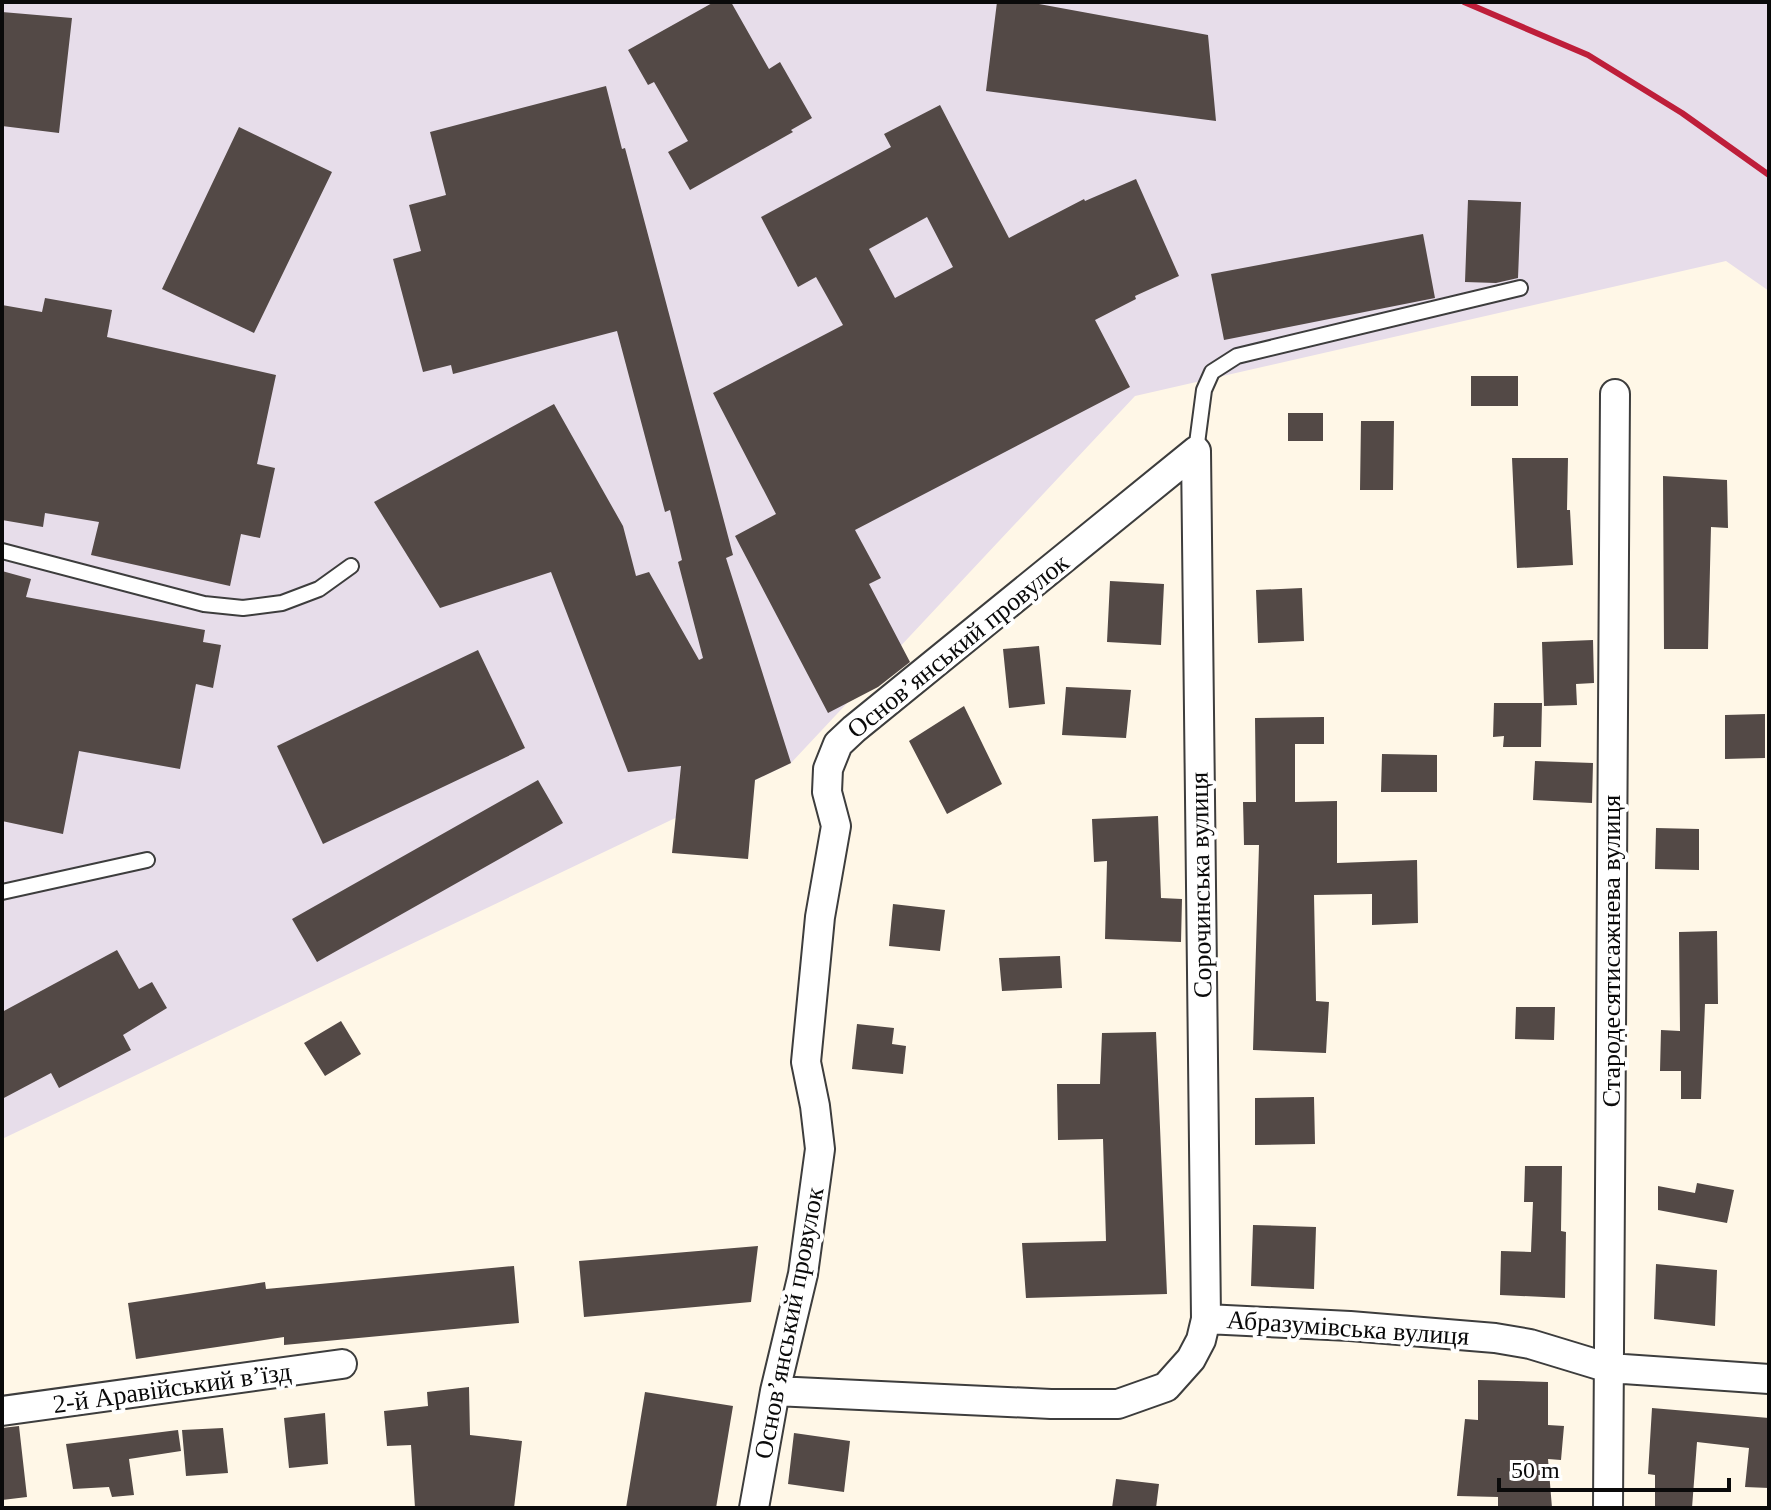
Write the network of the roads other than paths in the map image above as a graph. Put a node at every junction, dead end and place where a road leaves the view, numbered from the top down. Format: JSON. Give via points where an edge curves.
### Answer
{"nodes":[{"id":1,"x":1520,"y":288,"type":"dead end"},
{"id":2,"x":1615,"y":394,"type":"dead end"},
{"id":3,"x":1196,"y":451,"type":"junction"},
{"id":4,"x":2,"y":551,"type":"edge"},
{"id":5,"x":351,"y":566,"type":"dead end"},
{"id":6,"x":147,"y":860,"type":"dead end"},
{"id":7,"x":2,"y":892,"type":"edge"},
{"id":8,"x":1206,"y":1319,"type":"junction"},
{"id":9,"x":342,"y":1364,"type":"dead end"},
{"id":10,"x":1609,"y":1368,"type":"junction"},
{"id":11,"x":1769,"y":1379,"type":"edge"},
{"id":12,"x":775,"y":1391,"type":"junction"},
{"id":13,"x":2,"y":1411,"type":"edge"},
{"id":14,"x":754,"y":1508,"type":"edge"},
{"id":15,"x":1608,"y":1508,"type":"edge"}],
"edges":[{"from":1,"to":3,"type":"lane","via":[[1237,356],[1212,372],[1204,390]]},
{"from":2,"to":10,"type":"street","name":"Стародесятисажнева вулиця"},
{"from":3,"to":8,"type":"street","name":"Сорочинська вулиця"},
{"from":3,"to":12,"type":"street","name":"Основ’янський провулок","via":[[838,744],[828,769],[827,792],[836,826],[820,917],[806,1062],[820,1149],[803,1274]]},
{"from":4,"to":5,"type":"lane","via":[[204,604],[243,608],[282,603],[319,589]]},
{"from":6,"to":7,"type":"lane"},
{"from":8,"to":10,"type":"street","name":"Абразумівська вулиця","via":[[1495,1338]]},
{"from":8,"to":12,"type":"street","name":"Абразумівська вулиця","via":[[1191,1359],[1166,1387],[1118,1404]]},
{"from":9,"to":13,"type":"street","name":"2-й Аравійський в’їзд"},
{"from":10,"to":11,"type":"street","name":"Абразумівська вулиця"},
{"from":10,"to":15,"type":"street","name":"Стародесятисажнева вулиця"},
{"from":12,"to":14,"type":"street","name":"Основ’янський провулок"}]}
